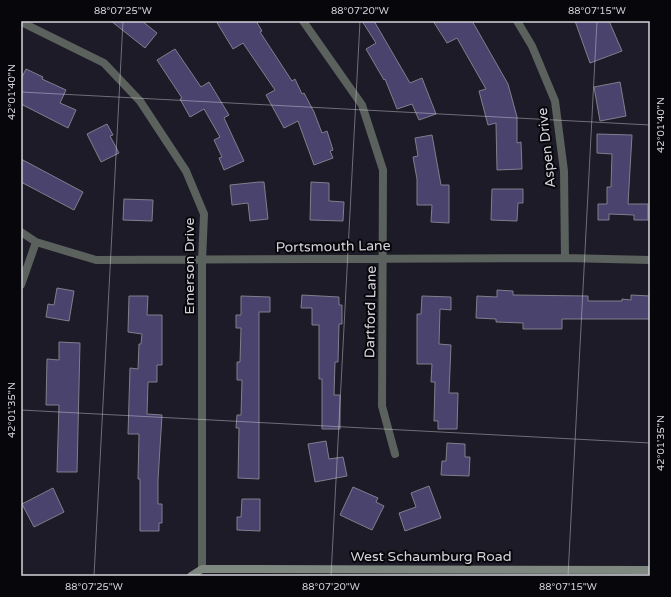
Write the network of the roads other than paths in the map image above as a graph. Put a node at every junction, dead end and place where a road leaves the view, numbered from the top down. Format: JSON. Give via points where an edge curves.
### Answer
{"nodes":[{"id":1,"x":303,"y":21,"type":"edge"},
{"id":2,"x":517,"y":21,"type":"edge"},
{"id":3,"x":21,"y":22,"type":"edge"},
{"id":4,"x":21,"y":232,"type":"edge"},
{"id":5,"x":36,"y":242,"type":"junction"},
{"id":6,"x":565,"y":258,"type":"junction"},
{"id":7,"x":383,"y":259,"type":"junction"},
{"id":8,"x":650,"y":260,"type":"edge"},
{"id":9,"x":202,"y":261,"type":"junction"},
{"id":10,"x":21,"y":285,"type":"edge"},
{"id":11,"x":395,"y":454,"type":"dead end"},
{"id":12,"x":202,"y":569,"type":"junction"},
{"id":13,"x":650,"y":570,"type":"edge"},
{"id":14,"x":191,"y":576,"type":"edge"}],
"edges":[{"from":1,"to":7,"type":"street","name":"Dartford Lane","via":[[362,105],[383,170]]},
{"from":2,"to":6,"type":"street","name":"Aspen Drive","via":[[532,46],[555,101],[564,171]]},
{"from":3,"to":9,"type":"street","name":"Emerson Drive","via":[[104,63],[140,101],[186,171],[204,214]]},
{"from":4,"to":5,"type":"street","name":"Portsmouth Lane"},
{"from":5,"to":9,"type":"street","name":"Portsmouth Lane","via":[[96,260]]},
{"from":5,"to":10,"type":"street"},
{"from":6,"to":7,"type":"street","name":"Portsmouth Lane"},
{"from":6,"to":8,"type":"street","name":"Portsmouth Lane"},
{"from":7,"to":9,"type":"street","name":"Portsmouth Lane"},
{"from":7,"to":11,"type":"street","name":"Dartford Lane","via":[[382,406]]},
{"from":9,"to":12,"type":"street","name":"Emerson Drive"},
{"from":12,"to":13,"type":"main road","name":"West Schaumburg Road"},
{"from":12,"to":14,"type":"main road"}]}
